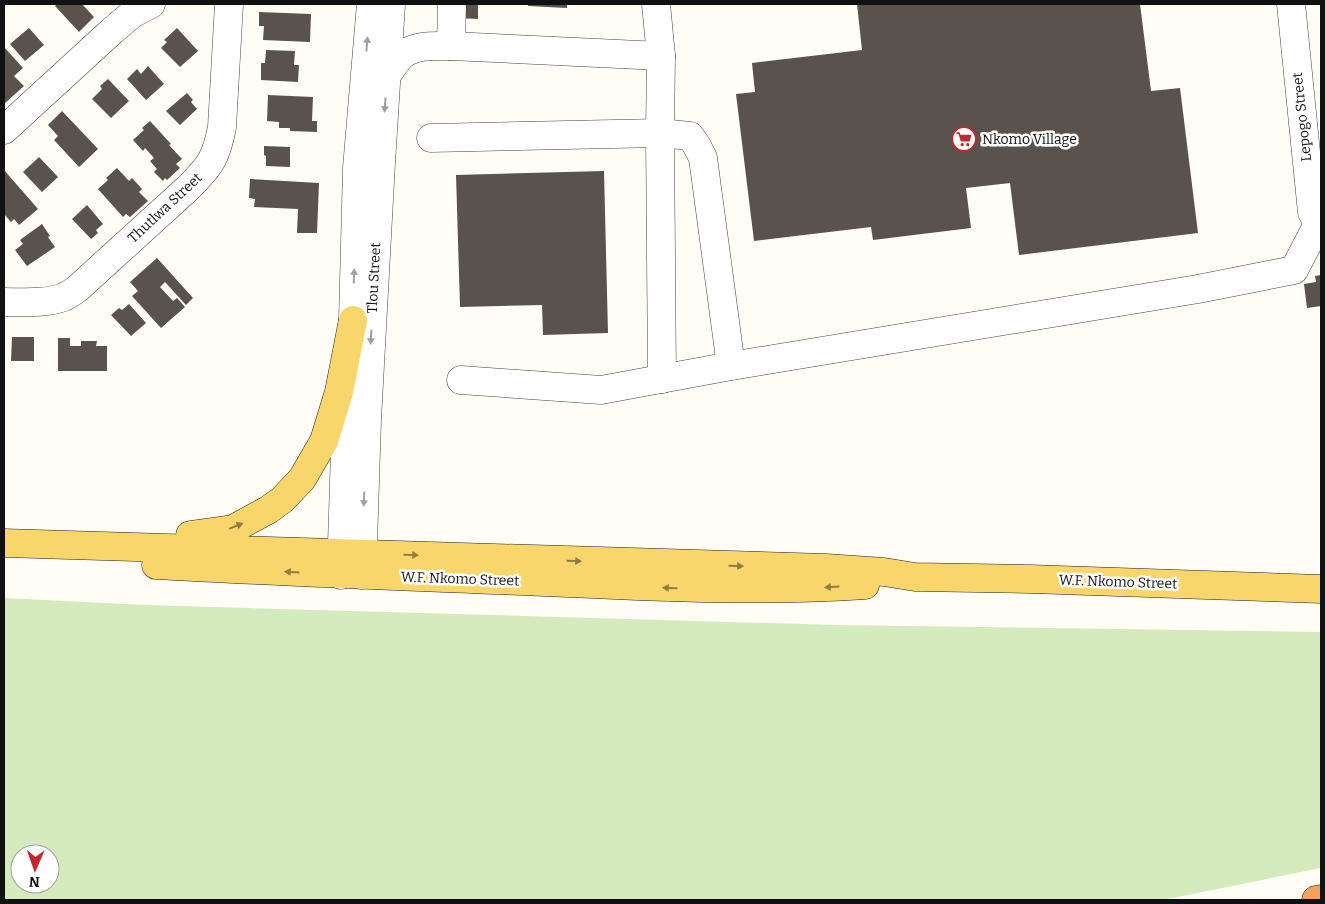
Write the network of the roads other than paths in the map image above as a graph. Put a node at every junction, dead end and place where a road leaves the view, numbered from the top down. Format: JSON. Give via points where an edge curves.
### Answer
{"nodes":[{"id":1,"x":151,"y":4,"type":"edge"},
{"id":2,"x":229,"y":4,"type":"edge"},
{"id":3,"x":371,"y":4,"type":"edge"},
{"id":4,"x":393,"y":4,"type":"edge"},
{"id":5,"x":452,"y":4,"type":"edge"},
{"id":6,"x":656,"y":4,"type":"edge"},
{"id":7,"x":1291,"y":4,"type":"edge"},
{"id":8,"x":423,"y":46,"type":"junction"},
{"id":9,"x":451,"y":46,"type":"junction"},
{"id":10,"x":661,"y":56,"type":"junction"},
{"id":11,"x":386,"y":75,"type":"junction"},
{"id":12,"x":4,"y":130,"type":"edge"},
{"id":13,"x":660,"y":133,"type":"junction"},
{"id":14,"x":431,"y":138,"type":"dead end"},
{"id":15,"x":1319,"y":225,"type":"edge"},
{"id":16,"x":4,"y":302,"type":"edge"},
{"id":17,"x":352,"y":320,"type":"junction"},
{"id":18,"x":731,"y":366,"type":"junction"},
{"id":19,"x":662,"y":378,"type":"junction"},
{"id":20,"x":460,"y":380,"type":"dead end"},
{"id":21,"x":4,"y":543,"type":"edge"},
{"id":22,"x":119,"y":546,"type":"junction"},
{"id":23,"x":4,"y":559,"type":"edge"},
{"id":24,"x":352,"y":564,"type":"junction"},
{"id":25,"x":1321,"y":589,"type":"edge"},
{"id":26,"x":1321,"y":899,"type":"edge"},
{"id":27,"x":1316,"y":900,"type":"edge"}],
"edges":[{"from":1,"to":12,"type":"street","via":[[132,14],[112,31]]},
{"from":2,"to":16,"type":"street","name":"Thutlwa Street","via":[[222,127],[212,161],[188,188],[77,289],[65,297],[51,300]]},
{"from":17,"to":3,"type":"street","name":"Tlou Street","one_way":true,"via":[[358,168]]},
{"from":4,"to":8,"type":"street"},
{"from":4,"to":11,"type":"street","name":"Tlou Street"},
{"from":5,"to":9,"type":"street"},
{"from":6,"to":10,"type":"street"},
{"from":7,"to":15,"type":"street","name":"Lepogo Street","via":[[1312,212]]},
{"from":8,"to":9,"type":"street"},
{"from":8,"to":11,"type":"street","via":[[400,57]]},
{"from":9,"to":10,"type":"street"},
{"from":10,"to":13,"type":"street"},
{"from":11,"to":24,"type":"street","name":"Tlou Street","one_way":true,"via":[[367,420]]},
{"from":13,"to":14,"type":"street"},
{"from":13,"to":18,"type":"street","via":[[690,136],[703,158]]},
{"from":13,"to":19,"type":"street"},
{"from":15,"to":18,"type":"street","via":[[1294,270],[1198,289]]},
{"from":22,"to":17,"type":"main road","one_way":true,"via":[[233,529],[282,500],[302,479],[324,441],[339,392]]},
{"from":17,"to":24,"type":"street","name":"Tlou Street","via":[[346,421]]},
{"from":18,"to":19,"type":"street"},
{"from":19,"to":20,"type":"street","via":[[601,390]]},
{"from":21,"to":22,"type":"main road","name":"W.F. Nkomo Street"},
{"from":22,"to":24,"type":"main road","name":"W.F. Nkomo Street"},
{"from":24,"to":23,"type":"main road","name":"W.F. Nkomo Street","one_way":true},
{"from":24,"to":25,"type":"main road","name":"W.F. Nkomo Street","via":[[602,562],[826,568],[915,577]]},
{"from":26,"to":27,"type":"highway"}]}
